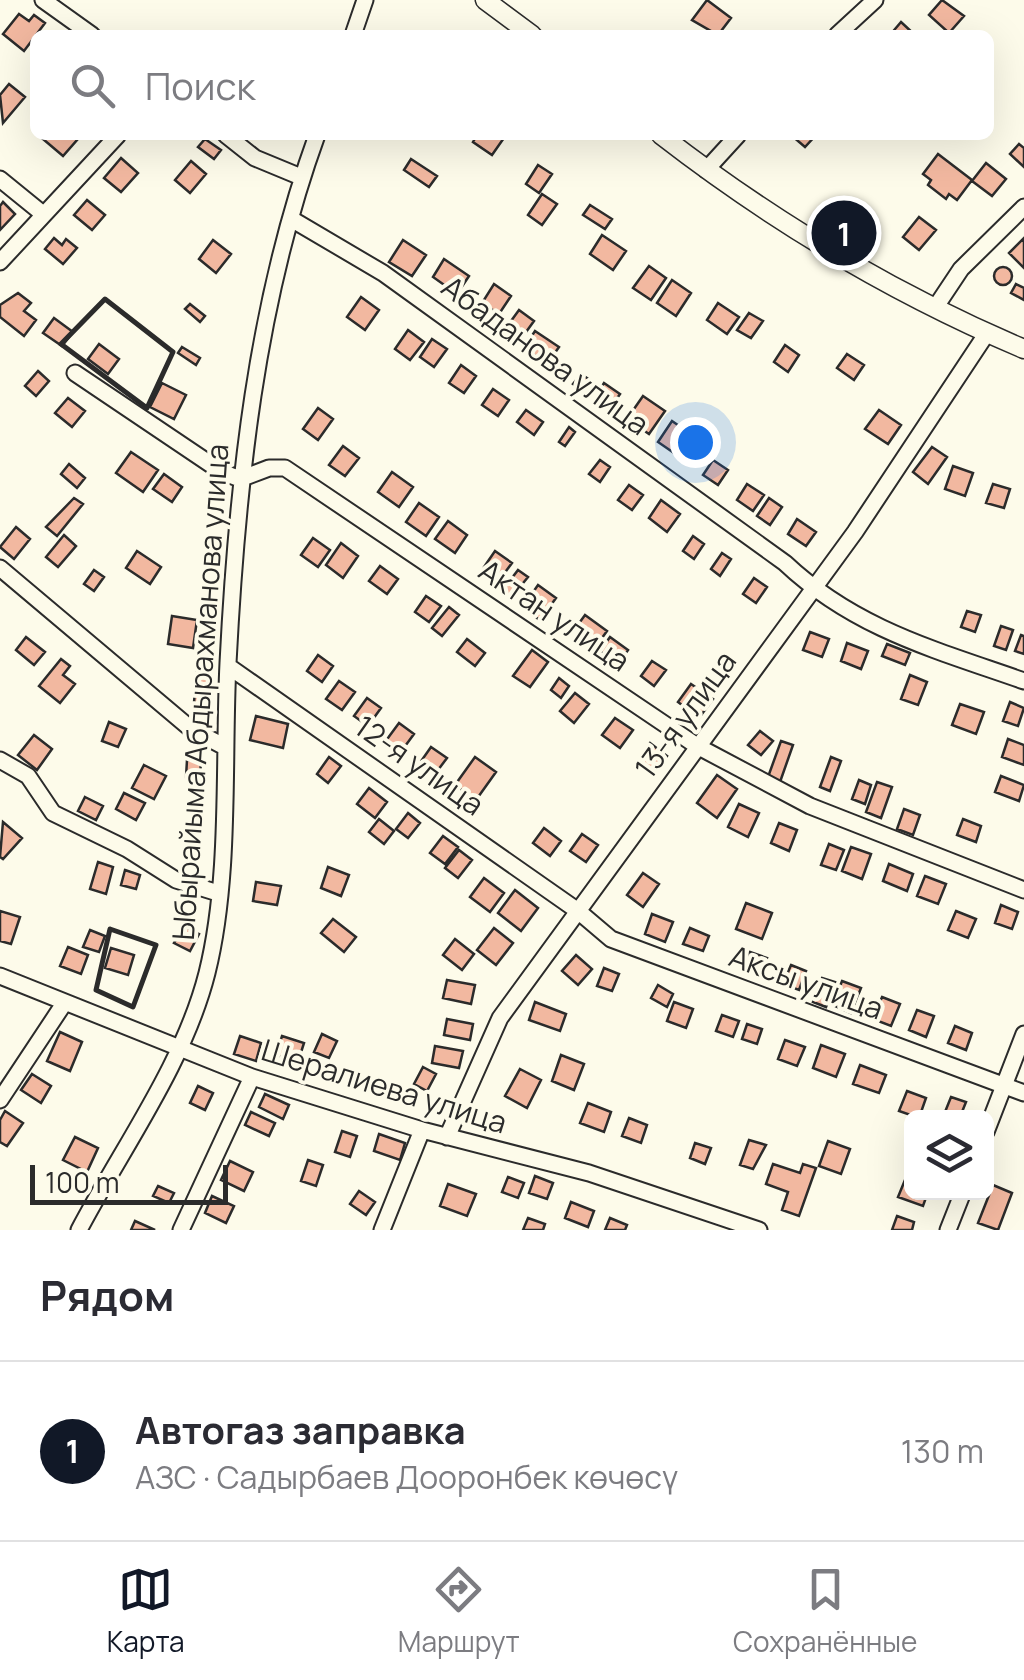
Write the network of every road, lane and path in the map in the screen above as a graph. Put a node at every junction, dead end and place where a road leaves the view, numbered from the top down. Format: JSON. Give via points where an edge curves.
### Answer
{"nodes":[{"id":1,"x":43,"y":0,"type":"edge"},
{"id":2,"x":365,"y":0,"type":"edge"},
{"id":3,"x":485,"y":0,"type":"edge"},
{"id":4,"x":875,"y":0,"type":"edge"},
{"id":5,"x":85,"y":30,"type":"edge"},
{"id":6,"x":354,"y":30,"type":"edge"},
{"id":7,"x":525,"y":30,"type":"edge"},
{"id":8,"x":843,"y":30,"type":"edge"},
{"id":9,"x":113,"y":140,"type":"edge"},
{"id":10,"x":233,"y":140,"type":"edge"},
{"id":11,"x":314,"y":140,"type":"edge"},
{"id":12,"x":667,"y":140,"type":"edge"},
{"id":13,"x":733,"y":140,"type":"edge"},
{"id":14,"x":706,"y":170,"type":"junction"},
{"id":15,"x":301,"y":177,"type":"junction"},
{"id":16,"x":0,"y":178,"type":"edge"},
{"id":17,"x":1024,"y":207,"type":"edge"},
{"id":18,"x":42,"y":214,"type":"junction"},
{"id":19,"x":293,"y":220,"type":"junction"},
{"id":20,"x":0,"y":262,"type":"edge"},
{"id":21,"x":935,"y":308,"type":"junction"},
{"id":22,"x":987,"y":333,"type":"junction"},
{"id":23,"x":1024,"y":349,"type":"edge"},
{"id":24,"x":75,"y":372,"type":"dead end"},
{"id":25,"x":240,"y":479,"type":"junction"},
{"id":26,"x":0,"y":568,"type":"edge"},
{"id":27,"x":812,"y":588,"type":"junction"},
{"id":28,"x":228,"y":666,"type":"junction"},
{"id":29,"x":1024,"y":682,"type":"edge"},
{"id":30,"x":697,"y":746,"type":"junction"},
{"id":31,"x":225,"y":747,"type":"junction"},
{"id":32,"x":0,"y":760,"type":"edge"},
{"id":33,"x":1024,"y":890,"type":"edge"},
{"id":34,"x":218,"y":893,"type":"junction"},
{"id":35,"x":578,"y":911,"type":"junction"},
{"id":36,"x":0,"y":976,"type":"edge"},
{"id":37,"x":62,"y":1005,"type":"junction"},
{"id":38,"x":1024,"y":1034,"type":"edge"},
{"id":39,"x":178,"y":1048,"type":"junction"},
{"id":40,"x":252,"y":1078,"type":"junction"},
{"id":41,"x":1005,"y":1086,"type":"junction"},
{"id":42,"x":1024,"y":1093,"type":"edge"},
{"id":43,"x":0,"y":1100,"type":"edge"},
{"id":44,"x":994,"y":1113,"type":"edge"},
{"id":45,"x":422,"y":1130,"type":"junction"},
{"id":46,"x":447,"y":1137,"type":"junction"},
{"id":47,"x":959,"y":1200,"type":"edge"},
{"id":48,"x":734,"y":1226,"type":"edge"},
{"id":49,"x":79,"y":1230,"type":"edge"},
{"id":50,"x":181,"y":1230,"type":"edge"},
{"id":51,"x":382,"y":1230,"type":"edge"},
{"id":52,"x":759,"y":1230,"type":"edge"},
{"id":53,"x":948,"y":1230,"type":"edge"}],
"edges":[{"from":1,"to":5,"type":"street"},
{"from":2,"to":6,"type":"street"},
{"from":3,"to":7,"type":"main road"},
{"from":4,"to":8,"type":"street"},
{"from":9,"to":18,"type":"street"},
{"from":10,"to":15,"type":"street"},
{"from":11,"to":15,"type":"street","name":"Ыбырайыма Абдырахманова улица"},
{"from":12,"to":14,"type":"main road"},
{"from":13,"to":14,"type":"street"},
{"from":14,"to":21,"type":"main road","via":[[830,251]]},
{"from":15,"to":19,"type":"street","name":"Ыбырайыма Абдырахманова улица"},
{"from":16,"to":18,"type":"street"},
{"from":17,"to":21,"type":"street","via":[[961,269]]},
{"from":18,"to":20,"type":"street"},
{"from":19,"to":25,"type":"street","name":"Ыбырайыма Абдырахманова улица","via":[[268,312]]},
{"from":19,"to":27,"type":"street","name":"Абаданова улица","via":[[399,284]]},
{"from":21,"to":22,"type":"main road"},
{"from":22,"to":23,"type":"main road"},
{"from":22,"to":27,"type":"street","name":"13-я улица"},
{"from":24,"to":25,"type":"street"},
{"from":25,"to":28,"type":"street","name":"Ыбырайыма Абдырахманова улица"},
{"from":25,"to":30,"type":"street","name":"Актан улица","via":[[284,468]]},
{"from":26,"to":31,"type":"street","via":[[191,729]]},
{"from":27,"to":29,"type":"street","name":"Абаданова улица","via":[[882,630]]},
{"from":27,"to":30,"type":"street","name":"13-я улица"},
{"from":28,"to":31,"type":"street","name":"Ыбырайыма Абдырахманова улица"},
{"from":28,"to":35,"type":"street","name":"12-я улица"},
{"from":30,"to":33,"type":"street","name":"Актан улица","via":[[810,806]]},
{"from":30,"to":35,"type":"street","name":"13-я улица"},
{"from":31,"to":34,"type":"street","name":"Ыбырайыма Абдырахманова улица"},
{"from":32,"to":34,"type":"street","via":[[28,776],[53,813],[176,880]]},
{"from":34,"to":39,"type":"street","name":"Ыбырайыма Абдырахманова улица","via":[[207,973]]},
{"from":35,"to":41,"type":"street","name":"Аксы улица","via":[[611,939],[644,953]]},
{"from":35,"to":46,"type":"street","name":"13-я улица","via":[[500,1018]]},
{"from":36,"to":37,"type":"street","name":"Шералиева улица"},
{"from":37,"to":39,"type":"street","name":"Шералиева улица"},
{"from":37,"to":43,"type":"street"},
{"from":38,"to":41,"type":"street"},
{"from":39,"to":40,"type":"street","name":"Шералиева улица"},
{"from":39,"to":49,"type":"street","name":"Ыбырайыма Абдырахманова улица"},
{"from":40,"to":45,"type":"street","name":"Шералиева улица"},
{"from":40,"to":50,"type":"street"},
{"from":41,"to":42,"type":"street","name":"Аксы улица"},
{"from":41,"to":44,"type":"street"},
{"from":45,"to":46,"type":"street","name":"Шералиева улица"},
{"from":45,"to":51,"type":"street"},
{"from":46,"to":48,"type":"street","name":"Шералиева улица","via":[[589,1173]]},
{"from":47,"to":53,"type":"street"},
{"from":48,"to":52,"type":"street","name":"Шералиева улица"}]}
